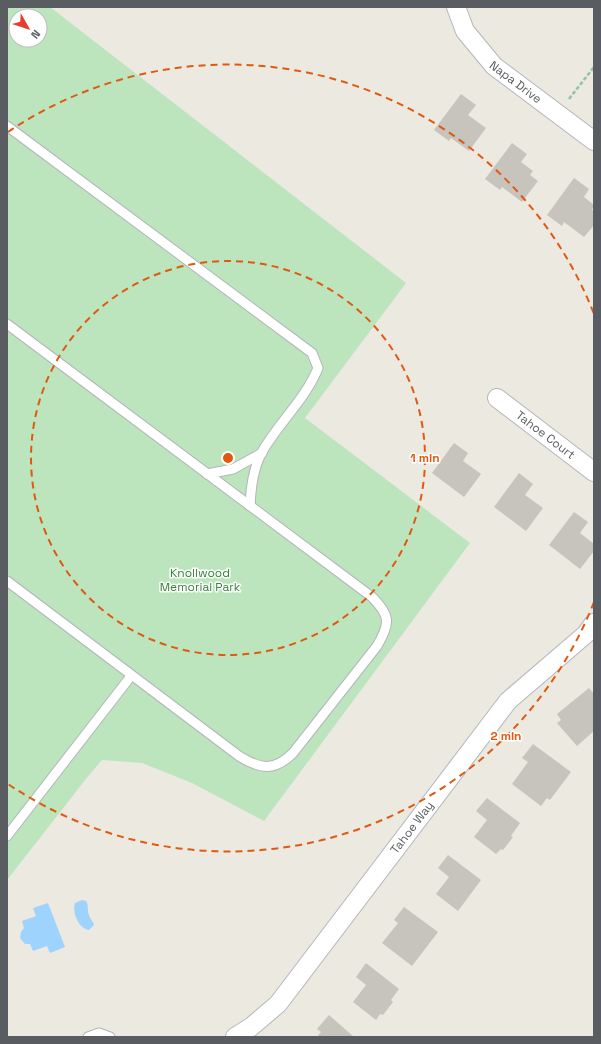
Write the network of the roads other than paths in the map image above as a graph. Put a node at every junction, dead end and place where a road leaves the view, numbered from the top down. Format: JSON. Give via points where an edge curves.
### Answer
{"nodes":[{"id":1,"x":456,"y":7,"type":"edge"},
{"id":2,"x":7,"y":126,"type":"edge"},
{"id":3,"x":594,"y":141,"type":"edge"},
{"id":4,"x":7,"y":324,"type":"edge"},
{"id":5,"x":497,"y":398,"type":"dead end"},
{"id":6,"x":262,"y":452,"type":"junction"},
{"id":7,"x":594,"y":472,"type":"edge"},
{"id":8,"x":208,"y":474,"type":"junction"},
{"id":9,"x":250,"y":506,"type":"junction"},
{"id":10,"x":7,"y":581,"type":"edge"},
{"id":11,"x":594,"y":624,"type":"edge"},
{"id":12,"x":131,"y":676,"type":"junction"},
{"id":13,"x":7,"y":836,"type":"edge"},
{"id":14,"x":88,"y":1037,"type":"edge"},
{"id":15,"x":110,"y":1037,"type":"edge"},
{"id":16,"x":235,"y":1037,"type":"edge"}],
"edges":[{"from":1,"to":3,"type":"street","name":"Napa Drive","via":[[465,31],[494,66]]},
{"from":2,"to":6,"type":"lane","via":[[312,353],[318,368],[311,385]]},
{"from":4,"to":8,"type":"lane"},
{"from":5,"to":7,"type":"street","name":"Tahoe Court"},
{"from":6,"to":8,"type":"lane","via":[[233,469]]},
{"from":6,"to":9,"type":"lane","via":[[252,479]]},
{"from":8,"to":9,"type":"lane"},
{"from":9,"to":12,"type":"lane","via":[[382,607],[387,616],[387,626],[376,646],[285,762],[265,768],[239,756]]},
{"from":10,"to":12,"type":"lane"},
{"from":11,"to":16,"type":"street","name":"Tahoe Way","via":[[586,634],[508,701],[278,1004]]},
{"from":12,"to":13,"type":"lane"},
{"from":14,"to":15,"type":"lane","via":[[99,1033]]}]}
